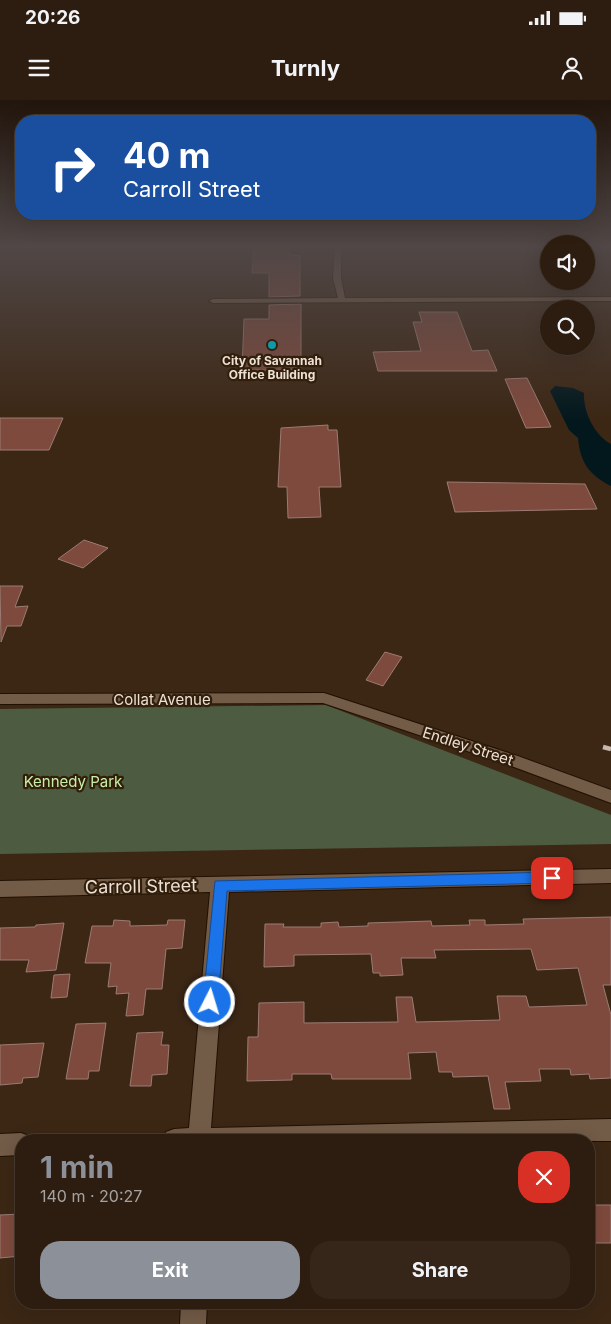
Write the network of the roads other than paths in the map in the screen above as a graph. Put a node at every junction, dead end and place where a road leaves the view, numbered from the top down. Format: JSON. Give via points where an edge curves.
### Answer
{"nodes":[{"id":1,"x":324,"y":698,"type":"joint"},
{"id":2,"x":0,"y":699,"type":"edge"},
{"id":3,"x":611,"y":797,"type":"edge"},
{"id":4,"x":611,"y":876,"type":"edge"},
{"id":5,"x":220,"y":885,"type":"junction"},
{"id":6,"x":0,"y":888,"type":"edge"},
{"id":7,"x":611,"y":1130,"type":"edge"},
{"id":8,"x":199,"y":1134,"type":"edge"},
{"id":9,"x":446,"y":1134,"type":"edge"},
{"id":10,"x":15,"y":1144,"type":"edge"},
{"id":11,"x":0,"y":1145,"type":"edge"},
{"id":12,"x":194,"y":1309,"type":"edge"},
{"id":13,"x":193,"y":1324,"type":"edge"}],
"edges":[{"from":1,"to":2,"type":"street","name":"Collat Avenue"},
{"from":1,"to":3,"type":"street","name":"Endley Street","via":[[509,759]]},
{"from":4,"to":5,"type":"street","name":"Carroll Street"},
{"from":5,"to":6,"type":"street","name":"Carroll Street"},
{"from":5,"to":8,"type":"street"},
{"from":7,"to":9,"type":"street"},
{"from":10,"to":11,"type":"street"},
{"from":12,"to":13,"type":"street"}]}
